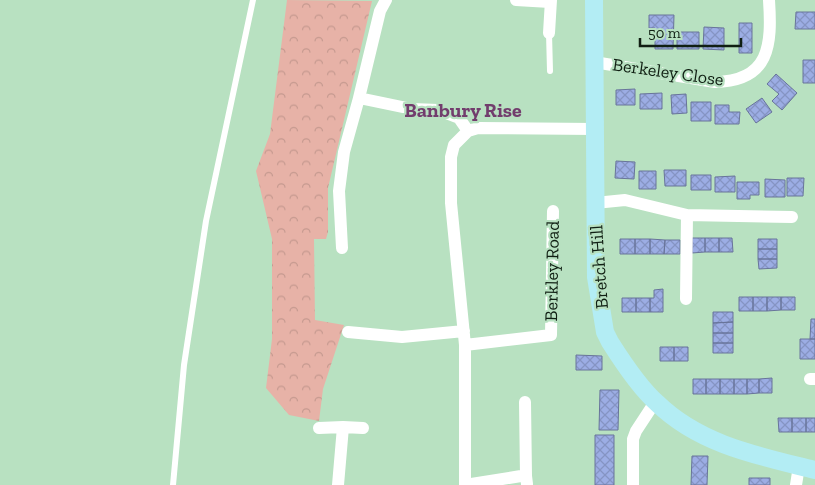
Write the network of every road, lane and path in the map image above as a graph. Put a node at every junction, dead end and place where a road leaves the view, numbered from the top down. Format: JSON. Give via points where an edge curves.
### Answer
{"nodes":[{"id":1,"x":253,"y":0,"type":"edge"},
{"id":2,"x":385,"y":0,"type":"edge"},
{"id":3,"x":516,"y":0,"type":"edge"},
{"id":4,"x":594,"y":0,"type":"edge"},
{"id":5,"x":769,"y":0,"type":"edge"},
{"id":6,"x":550,"y":1,"type":"edge"},
{"id":7,"x":549,"y":33,"type":"joint"},
{"id":8,"x":594,"y":62,"type":"junction"},
{"id":9,"x":550,"y":71,"type":"dead end"},
{"id":10,"x":359,"y":98,"type":"junction"},
{"id":11,"x":594,"y":129,"type":"junction"},
{"id":12,"x":468,"y":131,"type":"junction"},
{"id":13,"x":595,"y":203,"type":"junction"},
{"id":14,"x":553,"y":211,"type":"dead end"},
{"id":15,"x":687,"y":215,"type":"junction"},
{"id":16,"x":792,"y":217,"type":"dead end"},
{"id":17,"x":342,"y":248,"type":"dead end"},
{"id":18,"x":686,"y":299,"type":"dead end"},
{"id":19,"x":464,"y":331,"type":"junction"},
{"id":20,"x":348,"y":332,"type":"dead end"},
{"id":21,"x":465,"y":345,"type":"junction"},
{"id":22,"x":525,"y":402,"type":"dead end"},
{"id":23,"x":656,"y":402,"type":"junction"},
{"id":24,"x":320,"y":428,"type":"dead end"},
{"id":25,"x":343,"y":428,"type":"junction"},
{"id":26,"x":363,"y":428,"type":"dead end"},
{"id":27,"x":807,"y":468,"type":"edge"},
{"id":28,"x":526,"y":481,"type":"edge"},
{"id":29,"x":173,"y":485,"type":"edge"},
{"id":30,"x":338,"y":485,"type":"edge"},
{"id":31,"x":465,"y":485,"type":"edge"},
{"id":32,"x":633,"y":485,"type":"edge"},
{"id":33,"x":796,"y":485,"type":"edge"}],
"edges":[{"from":1,"to":29,"type":"lane","via":[[206,221],[184,365]]},
{"from":2,"to":10,"type":"street"},
{"from":3,"to":6,"type":"street"},
{"from":4,"to":8,"type":"street","name":"Bretch Hill"},
{"from":5,"to":8,"type":"street","name":"Berkeley Close","via":[[770,44],[762,60],[746,77],[715,82]]},
{"from":6,"to":7,"type":"street"},
{"from":7,"to":9,"type":"lane"},
{"from":8,"to":11,"type":"street","name":"Bretch Hill"},
{"from":10,"to":12,"type":"street","via":[[412,109],[438,110],[459,118]]},
{"from":10,"to":17,"type":"street","via":[[344,152],[339,191]]},
{"from":11,"to":12,"type":"street","via":[[478,128]]},
{"from":11,"to":13,"type":"street","name":"Bretch Hill"},
{"from":12,"to":19,"type":"street","via":[[454,145],[451,158],[451,203]]},
{"from":13,"to":15,"type":"street","via":[[625,200]]},
{"from":13,"to":23,"type":"street","name":"Bretch Hill","via":[[596,277],[605,332],[617,353]]},
{"from":14,"to":21,"type":"street","name":"Berkley Road","via":[[551,335]]},
{"from":15,"to":16,"type":"street"},
{"from":15,"to":18,"type":"street"},
{"from":19,"to":20,"type":"street","via":[[402,338]]},
{"from":19,"to":21,"type":"street"},
{"from":21,"to":31,"type":"street"},
{"from":22,"to":28,"type":"street"},
{"from":23,"to":27,"type":"street","name":"Bretch Hill","via":[[691,430],[714,441]]},
{"from":23,"to":32,"type":"street","via":[[633,439]]},
{"from":24,"to":25,"type":"street"},
{"from":25,"to":26,"type":"street"},
{"from":25,"to":30,"type":"street"},
{"from":27,"to":33,"type":"street"},
{"from":28,"to":31,"type":"street"}]}
